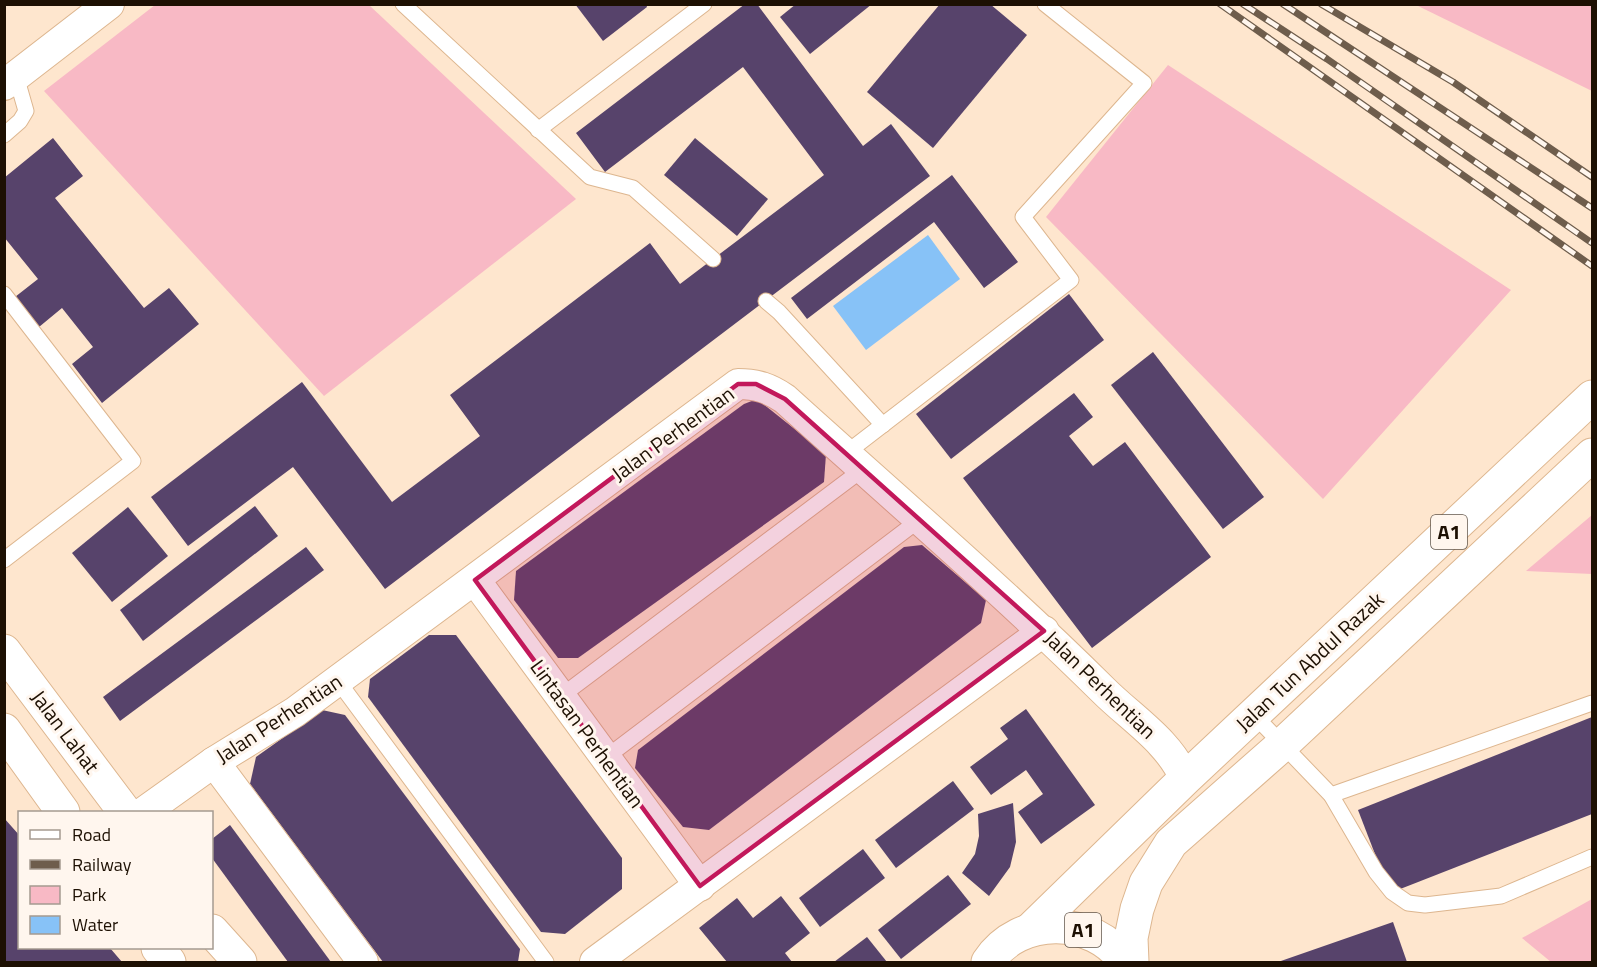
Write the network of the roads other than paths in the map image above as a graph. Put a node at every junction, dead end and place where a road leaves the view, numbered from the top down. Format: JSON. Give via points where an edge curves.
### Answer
{"nodes":[{"id":1,"x":109,"y":4,"type":"edge"},
{"id":2,"x":403,"y":4,"type":"edge"},
{"id":3,"x":704,"y":4,"type":"edge"},
{"id":4,"x":1045,"y":4,"type":"edge"},
{"id":5,"x":10,"y":80,"type":"edge"},
{"id":6,"x":538,"y":130,"type":"junction"},
{"id":7,"x":4,"y":135,"type":"edge"},
{"id":8,"x":713,"y":259,"type":"dead end"},
{"id":9,"x":4,"y":294,"type":"edge"},
{"id":10,"x":766,"y":302,"type":"dead end"},
{"id":11,"x":1593,"y":397,"type":"edge"},
{"id":12,"x":883,"y":425,"type":"junction"},
{"id":13,"x":1593,"y":455,"type":"edge"},
{"id":14,"x":854,"y":461,"type":"junction"},
{"id":15,"x":919,"y":520,"type":"junction"},
{"id":16,"x":4,"y":560,"type":"edge"},
{"id":17,"x":475,"y":580,"type":"junction"},
{"id":18,"x":1044,"y":631,"type":"junction"},
{"id":19,"x":4,"y":651,"type":"edge"},
{"id":20,"x":338,"y":681,"type":"junction"},
{"id":21,"x":560,"y":697,"type":"junction"},
{"id":22,"x":1593,"y":703,"type":"edge"},
{"id":23,"x":1254,"y":716,"type":"junction"},
{"id":24,"x":4,"y":730,"type":"edge"},
{"id":25,"x":1282,"y":745,"type":"junction"},
{"id":26,"x":604,"y":759,"type":"junction"},
{"id":27,"x":214,"y":762,"type":"junction"},
{"id":28,"x":1185,"y":780,"type":"junction"},
{"id":29,"x":1330,"y":795,"type":"junction"},
{"id":30,"x":62,"y":811,"type":"edge"},
{"id":31,"x":123,"y":811,"type":"edge"},
{"id":32,"x":147,"y":811,"type":"edge"},
{"id":33,"x":1593,"y":857,"type":"edge"},
{"id":34,"x":700,"y":886,"type":"junction"},
{"id":35,"x":1030,"y":930,"type":"junction"},
{"id":36,"x":213,"y":934,"type":"edge"},
{"id":37,"x":213,"y":935,"type":"edge"},
{"id":38,"x":159,"y":949,"type":"edge"},
{"id":39,"x":169,"y":963,"type":"edge"},
{"id":40,"x":227,"y":963,"type":"edge"},
{"id":41,"x":240,"y":963,"type":"edge"},
{"id":42,"x":363,"y":963,"type":"edge"},
{"id":43,"x":546,"y":963,"type":"edge"},
{"id":44,"x":595,"y":963,"type":"edge"},
{"id":45,"x":988,"y":963,"type":"edge"},
{"id":46,"x":1125,"y":963,"type":"edge"},
{"id":47,"x":1131,"y":963,"type":"edge"}],
"edges":[{"from":1,"to":5,"type":"street"},
{"from":2,"to":6,"type":"lane"},
{"from":3,"to":6,"type":"lane"},
{"from":4,"to":12,"type":"lane","via":[[1144,83],[1023,217],[1071,280]]},
{"from":5,"to":7,"type":"lane","via":[[26,111],[21,121]]},
{"from":6,"to":8,"type":"lane","via":[[590,177],[633,188]]},
{"from":9,"to":16,"type":"lane","via":[[133,461]]},
{"from":10,"to":12,"type":"lane"},
{"from":11,"to":23,"type":"main road","name":"Jalan Tun Abdul Razak","number":"A1"},
{"from":12,"to":14,"type":"lane"},
{"from":13,"to":25,"type":"main road","name":"Jalan Tun Abdul Razak","number":"A1"},
{"from":14,"to":15,"type":"street","name":"Jalan Perhentian"},
{"from":14,"to":17,"type":"street","name":"Jalan Perhentian","via":[[771,389],[738,384]]},
{"from":14,"to":21,"type":"lane"},
{"from":15,"to":18,"type":"street","name":"Jalan Perhentian"},
{"from":15,"to":26,"type":"lane"},
{"from":17,"to":20,"type":"street","name":"Jalan Perhentian"},
{"from":17,"to":21,"type":"street","name":"Lintasan Perhentian"},
{"from":18,"to":28,"type":"street","name":"Jalan Perhentian","via":[[1169,751]]},
{"from":18,"to":34,"type":"street"},
{"from":19,"to":31,"type":"main road","name":"Jalan Lahat"},
{"from":20,"to":27,"type":"street","name":"Jalan Perhentian"},
{"from":20,"to":43,"type":"lane"},
{"from":21,"to":26,"type":"street","name":"Lintasan Perhentian"},
{"from":22,"to":29,"type":"lane"},
{"from":23,"to":25,"type":"lane"},
{"from":23,"to":28,"type":"main road","name":"Jalan Tun Abdul Razak","number":"A1"},
{"from":24,"to":30,"type":"main road"},
{"from":25,"to":29,"type":"lane"},
{"from":25,"to":47,"type":"main road","name":"Jalan Tun Abdul Razak","number":"A1","via":[[1171,843],[1146,883],[1137,909]]},
{"from":26,"to":34,"type":"street","name":"Lintasan Perhentian"},
{"from":27,"to":32,"type":"street","name":"Jalan Perhentian"},
{"from":27,"to":42,"type":"street"},
{"from":28,"to":35,"type":"main road","name":"Jalan Tun Abdul Razak","number":"A1"},
{"from":29,"to":33,"type":"lane","via":[[1376,872],[1392,892],[1408,903],[1425,905],[1501,896]]},
{"from":34,"to":44,"type":"street"},
{"from":35,"to":45,"type":"main road","number":"A1","via":[[1010,940]]},
{"from":35,"to":46,"type":"main road","number":"A1","via":[[1078,928],[1101,938]]},
{"from":36,"to":41,"type":"main road"},
{"from":37,"to":40,"type":"main road"},
{"from":38,"to":39,"type":"main road"}]}
